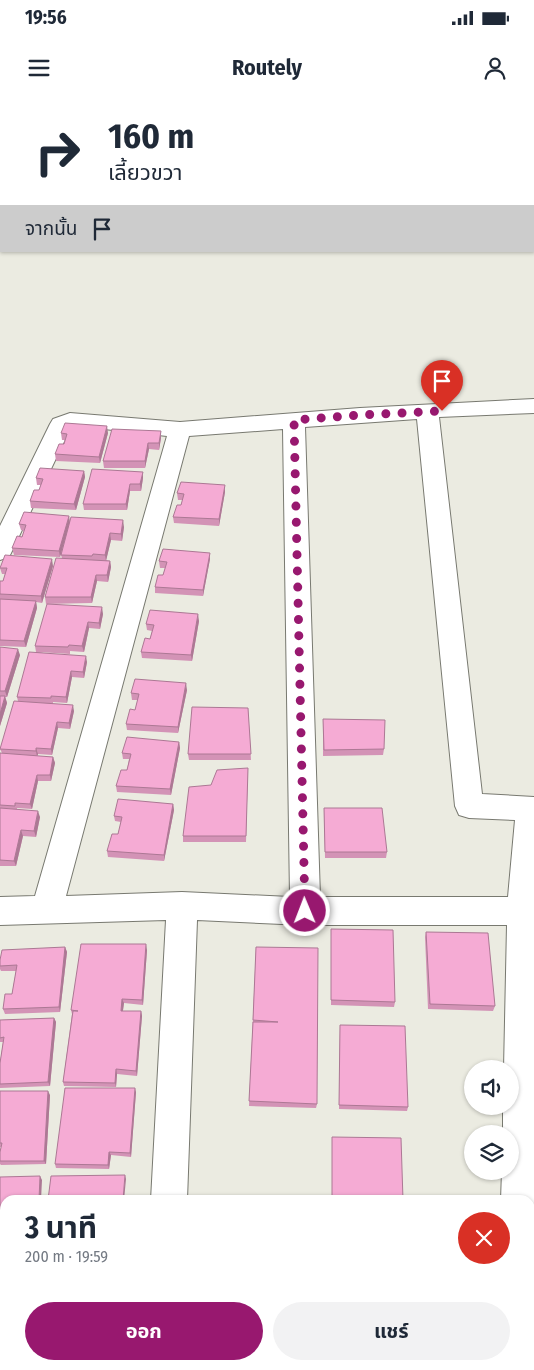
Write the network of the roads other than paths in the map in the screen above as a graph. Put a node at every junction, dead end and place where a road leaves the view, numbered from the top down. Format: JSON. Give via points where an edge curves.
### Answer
{"nodes":[{"id":1,"x":534,"y":406,"type":"edge"},
{"id":2,"x":427,"y":412,"type":"junction"},
{"id":3,"x":294,"y":420,"type":"junction"},
{"id":4,"x":180,"y":429,"type":"junction"},
{"id":5,"x":0,"y":551,"type":"edge"},
{"id":6,"x":532,"y":809,"type":"edge"},
{"id":7,"x":182,"y":906,"type":"junction"},
{"id":8,"x":47,"y":908,"type":"junction"},
{"id":9,"x":0,"y":911,"type":"edge"},
{"id":10,"x":305,"y":911,"type":"junction"},
{"id":11,"x":522,"y":911,"type":"junction"},
{"id":12,"x":169,"y":1195,"type":"edge"},
{"id":13,"x":519,"y":1195,"type":"edge"}],
"edges":[{"from":1,"to":2,"type":"street"},
{"from":2,"to":3,"type":"street"},
{"from":2,"to":6,"type":"street","via":[[469,806]]},
{"from":3,"to":4,"type":"street"},
{"from":3,"to":10,"type":"street"},
{"from":4,"to":5,"type":"street","via":[[86,420],[70,420],[61,424]]},
{"from":4,"to":8,"type":"street"},
{"from":6,"to":11,"type":"street"},
{"from":7,"to":8,"type":"street"},
{"from":7,"to":10,"type":"street"},
{"from":7,"to":12,"type":"street"},
{"from":8,"to":9,"type":"street"},
{"from":10,"to":11,"type":"street"},
{"from":11,"to":13,"type":"street"}]}
